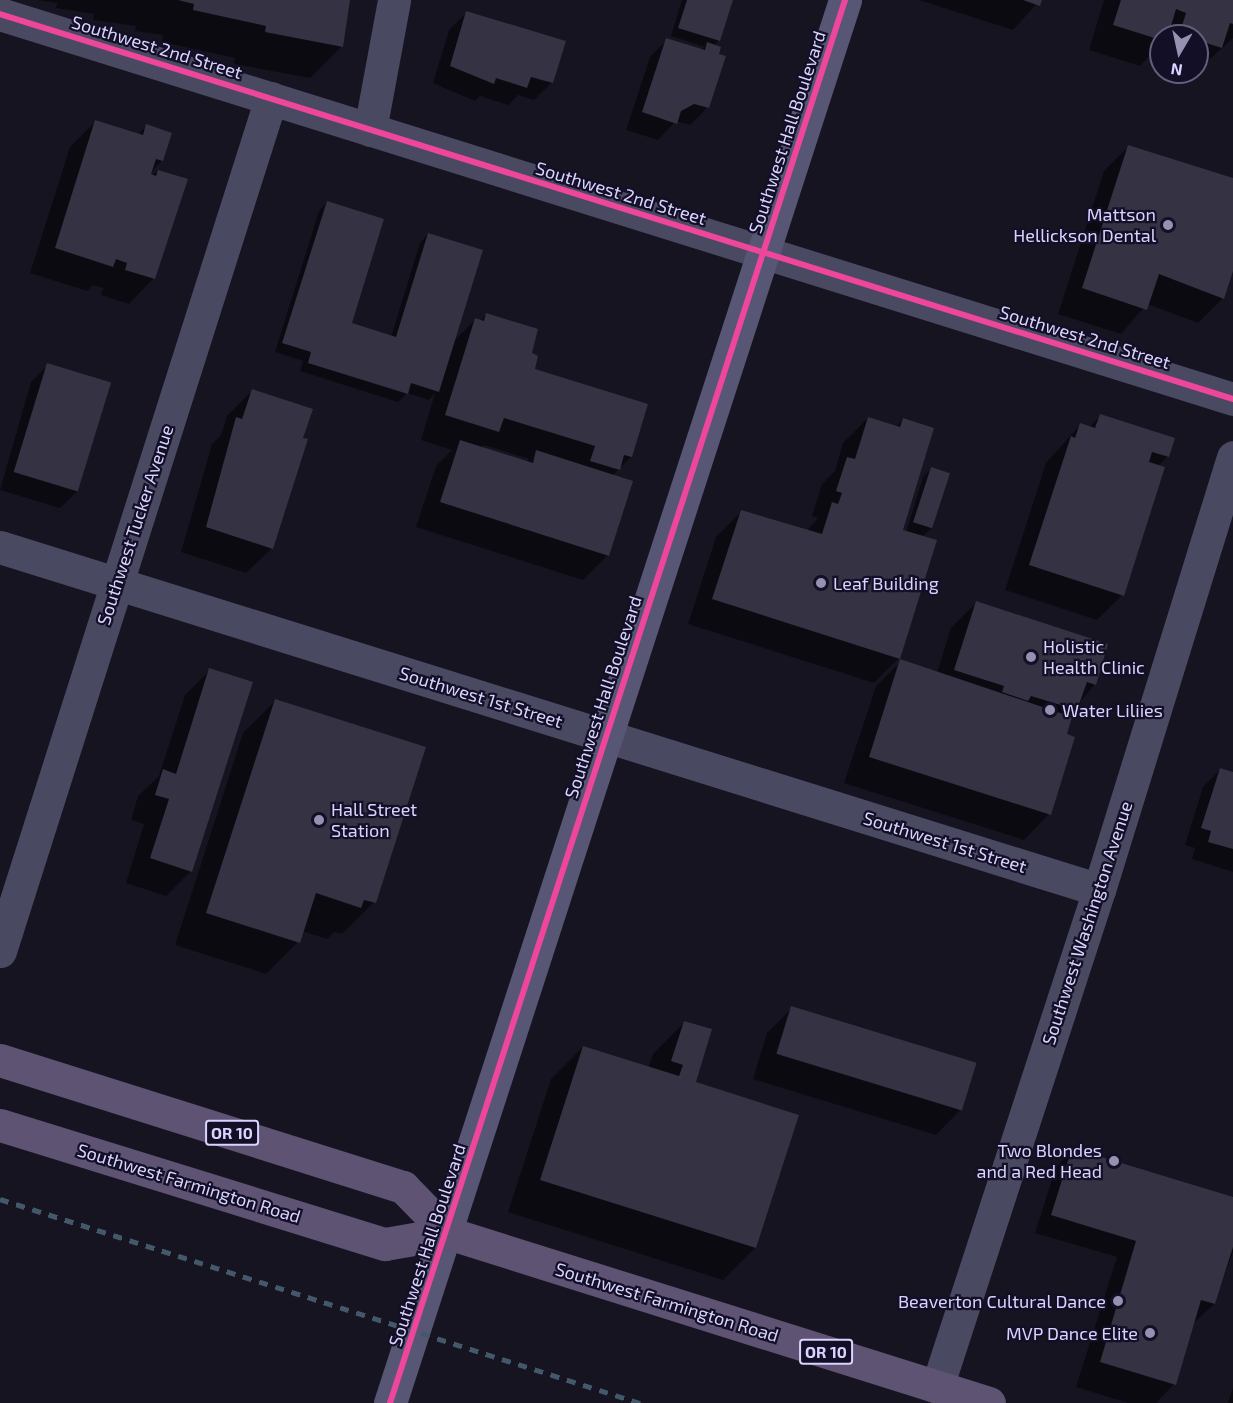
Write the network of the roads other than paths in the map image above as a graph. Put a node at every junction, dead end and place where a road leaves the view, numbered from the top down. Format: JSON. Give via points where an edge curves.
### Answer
{"nodes":[{"id":1,"x":394,"y":0,"type":"edge"},
{"id":2,"x":845,"y":0,"type":"edge"},
{"id":3,"x":0,"y":14,"type":"edge"},
{"id":4,"x":271,"y":98,"type":"junction"},
{"id":5,"x":370,"y":130,"type":"junction"},
{"id":6,"x":764,"y":253,"type":"junction"},
{"id":7,"x":1233,"y":399,"type":"edge"},
{"id":8,"x":1233,"y":457,"type":"edge"},
{"id":9,"x":0,"y":547,"type":"edge"},
{"id":10,"x":117,"y":585,"type":"junction"},
{"id":11,"x":605,"y":735,"type":"junction"},
{"id":12,"x":1099,"y":890,"type":"junction"},
{"id":13,"x":0,"y":951,"type":"edge"},
{"id":14,"x":0,"y":1060,"type":"edge"},
{"id":15,"x":0,"y":1125,"type":"edge"},
{"id":16,"x":448,"y":1233,"type":"junction"},
{"id":17,"x":937,"y":1387,"type":"junction"},
{"id":18,"x":390,"y":1403,"type":"edge"},
{"id":19,"x":989,"y":1403,"type":"edge"}],
"edges":[{"from":1,"to":5,"type":"street"},
{"from":2,"to":6,"type":"main road","name":"Southwest Hall Boulevard"},
{"from":3,"to":4,"type":"street","name":"Southwest 2nd Street"},
{"from":4,"to":5,"type":"street","name":"Southwest 2nd Street"},
{"from":4,"to":10,"type":"street","name":"Southwest Tucker Avenue"},
{"from":5,"to":6,"type":"street","name":"Southwest 2nd Street"},
{"from":6,"to":7,"type":"street","name":"Southwest 2nd Street"},
{"from":6,"to":11,"type":"main road","name":"Southwest Hall Boulevard"},
{"from":8,"to":12,"type":"street","name":"Southwest Washington Avenue"},
{"from":9,"to":10,"type":"street","name":"Southwest 1st Street"},
{"from":10,"to":11,"type":"street","name":"Southwest 1st Street"},
{"from":10,"to":13,"type":"street","name":"Southwest Tucker Avenue"},
{"from":11,"to":12,"type":"street","name":"Southwest 1st Street"},
{"from":11,"to":16,"type":"main road","name":"Southwest Hall Boulevard"},
{"from":12,"to":17,"type":"street","name":"Southwest Washington Avenue"},
{"from":14,"to":16,"type":"main road","name":"Southwest Farmington Road","number":"OR 10","via":[[404,1187]]},
{"from":15,"to":16,"type":"main road","name":"Southwest Farmington Road","number":"OR 10","via":[[385,1244]]},
{"from":16,"to":17,"type":"main road","name":"Southwest Farmington Road","number":"OR 10"},
{"from":16,"to":18,"type":"main road","name":"Southwest Hall Boulevard"},
{"from":17,"to":19,"type":"main road","name":"Southwest Farmington Road","number":"OR 10"}]}
